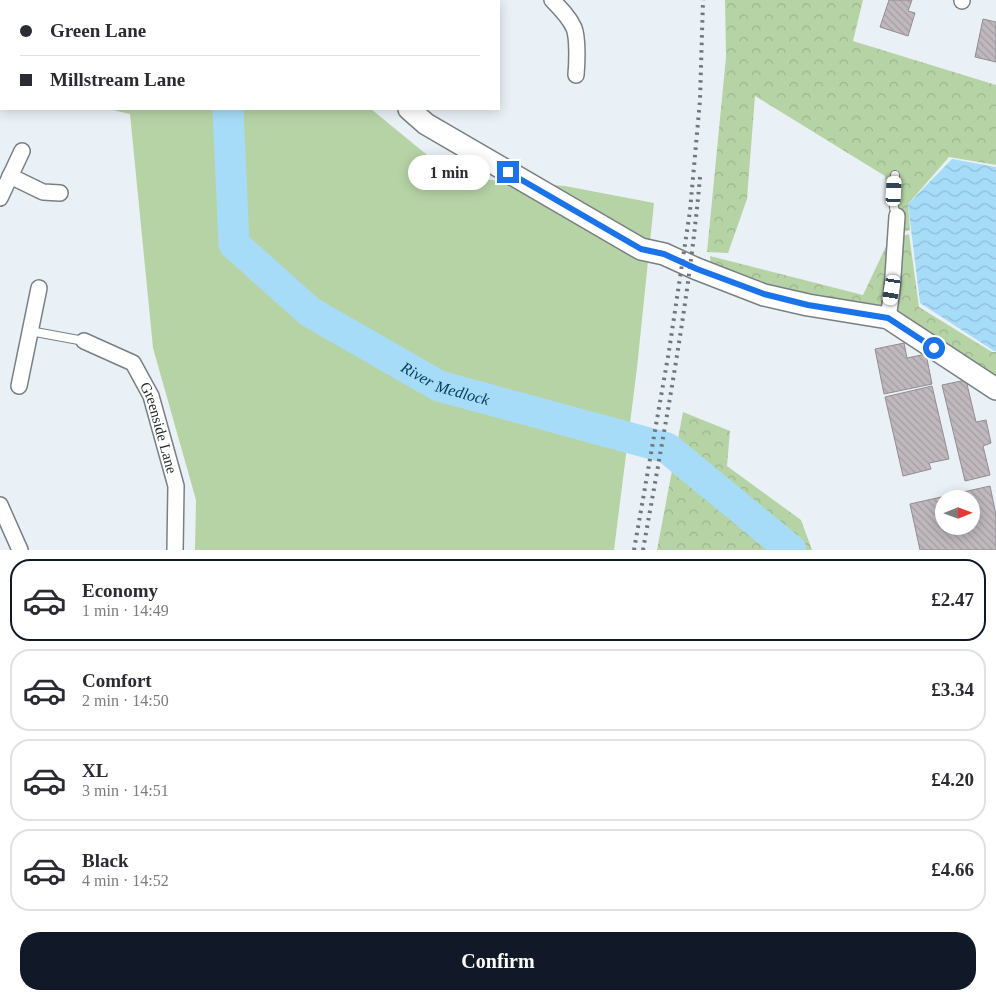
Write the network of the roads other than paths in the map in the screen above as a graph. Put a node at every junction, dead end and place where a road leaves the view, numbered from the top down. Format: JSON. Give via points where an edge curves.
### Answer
{"nodes":[{"id":1,"x":552,"y":0,"type":"edge"},
{"id":2,"x":576,"y":76,"type":"dead end"},
{"id":3,"x":410,"y":110,"type":"edge"},
{"id":4,"x":22,"y":151,"type":"dead end"},
{"id":5,"x":895,"y":174,"type":"dead end"},
{"id":6,"x":10,"y":176,"type":"junction"},
{"id":7,"x":60,"y":193,"type":"dead end"},
{"id":8,"x":0,"y":198,"type":"edge"},
{"id":9,"x":897,"y":216,"type":"joint"},
{"id":10,"x":39,"y":288,"type":"dead end"},
{"id":11,"x":888,"y":318,"type":"junction"},
{"id":12,"x":30,"y":331,"type":"junction"},
{"id":13,"x":84,"y":341,"type":"joint"},
{"id":14,"x":19,"y":386,"type":"dead end"},
{"id":15,"x":996,"y":390,"type":"edge"},
{"id":16,"x":0,"y":504,"type":"edge"},
{"id":17,"x":20,"y":550,"type":"edge"},
{"id":18,"x":175,"y":550,"type":"edge"}],
"edges":[{"from":1,"to":2,"type":"street","via":[[575,29]]},
{"from":3,"to":11,"type":"street","via":[[426,124],[641,249],[664,254],[764,294]]},
{"from":4,"to":6,"type":"street"},
{"from":5,"to":9,"type":"lane","via":[[894,208]]},
{"from":6,"to":7,"type":"street","via":[[43,192]]},
{"from":6,"to":8,"type":"street"},
{"from":9,"to":11,"type":"street"},
{"from":10,"to":12,"type":"street"},
{"from":11,"to":15,"type":"street"},
{"from":12,"to":13,"type":"lane"},
{"from":12,"to":14,"type":"street"},
{"from":13,"to":18,"type":"street","name":"Greenside Lane","via":[[133,362],[151,396],[176,486]]},
{"from":16,"to":17,"type":"street"}]}
